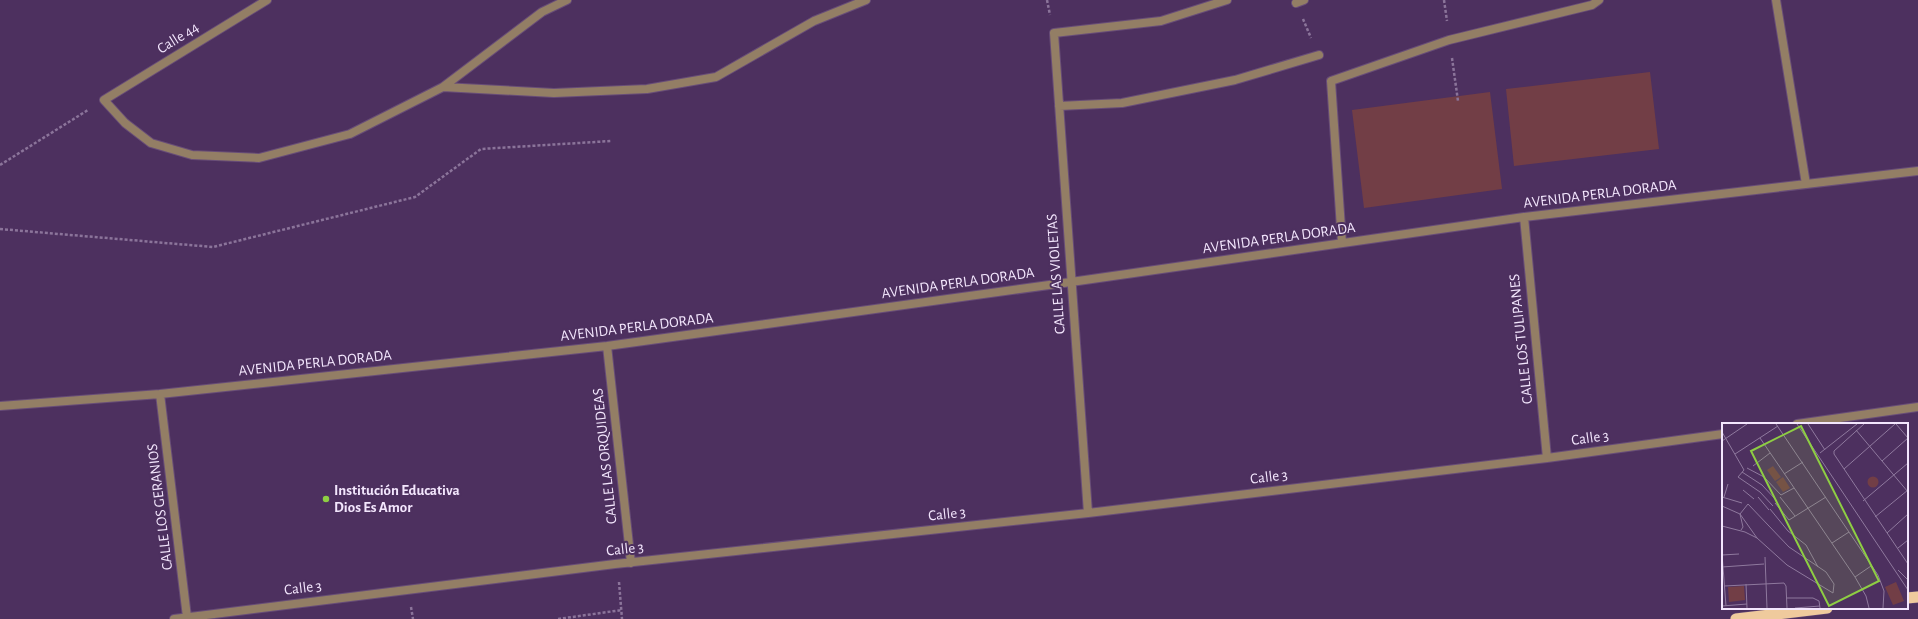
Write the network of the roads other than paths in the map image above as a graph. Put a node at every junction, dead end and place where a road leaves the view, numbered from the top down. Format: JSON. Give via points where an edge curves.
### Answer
{"nodes":[{"id":1,"x":267,"y":0,"type":"edge"},
{"id":2,"x":567,"y":0,"type":"edge"},
{"id":3,"x":866,"y":0,"type":"edge"},
{"id":4,"x":1227,"y":0,"type":"edge"},
{"id":5,"x":1304,"y":0,"type":"edge"},
{"id":6,"x":1599,"y":0,"type":"edge"},
{"id":7,"x":1776,"y":0,"type":"edge"},
{"id":8,"x":1296,"y":3,"type":"dead end"},
{"id":9,"x":1319,"y":55,"type":"dead end"},
{"id":10,"x":443,"y":87,"type":"junction"},
{"id":11,"x":1058,"y":106,"type":"junction"},
{"id":12,"x":1918,"y":171,"type":"edge"},
{"id":13,"x":1806,"y":184,"type":"junction"},
{"id":14,"x":1524,"y":217,"type":"junction"},
{"id":15,"x":1342,"y":243,"type":"junction"},
{"id":16,"x":1071,"y":282,"type":"junction"},
{"id":17,"x":607,"y":346,"type":"junction"},
{"id":18,"x":160,"y":394,"type":"junction"},
{"id":19,"x":0,"y":406,"type":"edge"},
{"id":20,"x":1918,"y":407,"type":"edge"},
{"id":21,"x":1804,"y":423,"type":"edge"},
{"id":22,"x":1722,"y":434,"type":"edge"},
{"id":23,"x":1547,"y":458,"type":"junction"},
{"id":24,"x":1088,"y":513,"type":"junction"},
{"id":25,"x":631,"y":563,"type":"junction"},
{"id":26,"x":1918,"y":597,"type":"edge"},
{"id":27,"x":1908,"y":598,"type":"edge"},
{"id":28,"x":1819,"y":609,"type":"edge"},
{"id":29,"x":187,"y":617,"type":"junction"},
{"id":30,"x":174,"y":619,"type":"edge"},
{"id":31,"x":1736,"y":619,"type":"edge"}],
"edges":[{"from":1,"to":10,"type":"street","name":"Calle 44","via":[[104,100],[124,123],[151,143],[192,154],[259,158],[350,134]]},
{"from":2,"to":10,"type":"street","via":[[542,12]]},
{"from":3,"to":10,"type":"street","via":[[814,21],[716,77],[646,89],[554,93]]},
{"from":4,"to":11,"type":"street","name":"CALLE LAS VIOLETAS","via":[[1161,21],[1054,33]]},
{"from":5,"to":8,"type":"street"},
{"from":6,"to":15,"type":"street","via":[[1592,5],[1449,40],[1331,81]]},
{"from":7,"to":13,"type":"street"},
{"from":9,"to":11,"type":"street","via":[[1236,80],[1122,103]]},
{"from":11,"to":16,"type":"street","name":"CALLE LAS VIOLETAS"},
{"from":12,"to":13,"type":"street","name":"AVENIDA PERLA DORADA"},
{"from":13,"to":14,"type":"street","name":"AVENIDA PERLA DORADA"},
{"from":14,"to":15,"type":"street","name":"AVENIDA PERLA DORADA"},
{"from":14,"to":23,"type":"street","name":"CALLE LOS TULIPANES"},
{"from":15,"to":16,"type":"street","name":"AVENIDA PERLA DORADA"},
{"from":16,"to":17,"type":"street","name":"AVENIDA PERLA DORADA"},
{"from":16,"to":24,"type":"street","name":"CALLE LAS VIOLETAS"},
{"from":17,"to":18,"type":"street","name":"AVENIDA PERLA DORADA"},
{"from":17,"to":25,"type":"street","name":"CALLE LAS ORQUIDEAS"},
{"from":18,"to":19,"type":"street","name":"AVENIDA PERLA DORADA"},
{"from":18,"to":29,"type":"street","name":"CALLE LOS GERANIOS"},
{"from":20,"to":21,"type":"street"},
{"from":22,"to":23,"type":"street","name":"Calle 3"},
{"from":23,"to":24,"type":"street","name":"Calle 3"},
{"from":24,"to":25,"type":"street","name":"Calle 3"},
{"from":25,"to":29,"type":"street","name":"Calle 3"},
{"from":26,"to":27,"type":"highway"},
{"from":28,"to":31,"type":"highway"},
{"from":29,"to":30,"type":"street","name":"Calle 3"}]}
